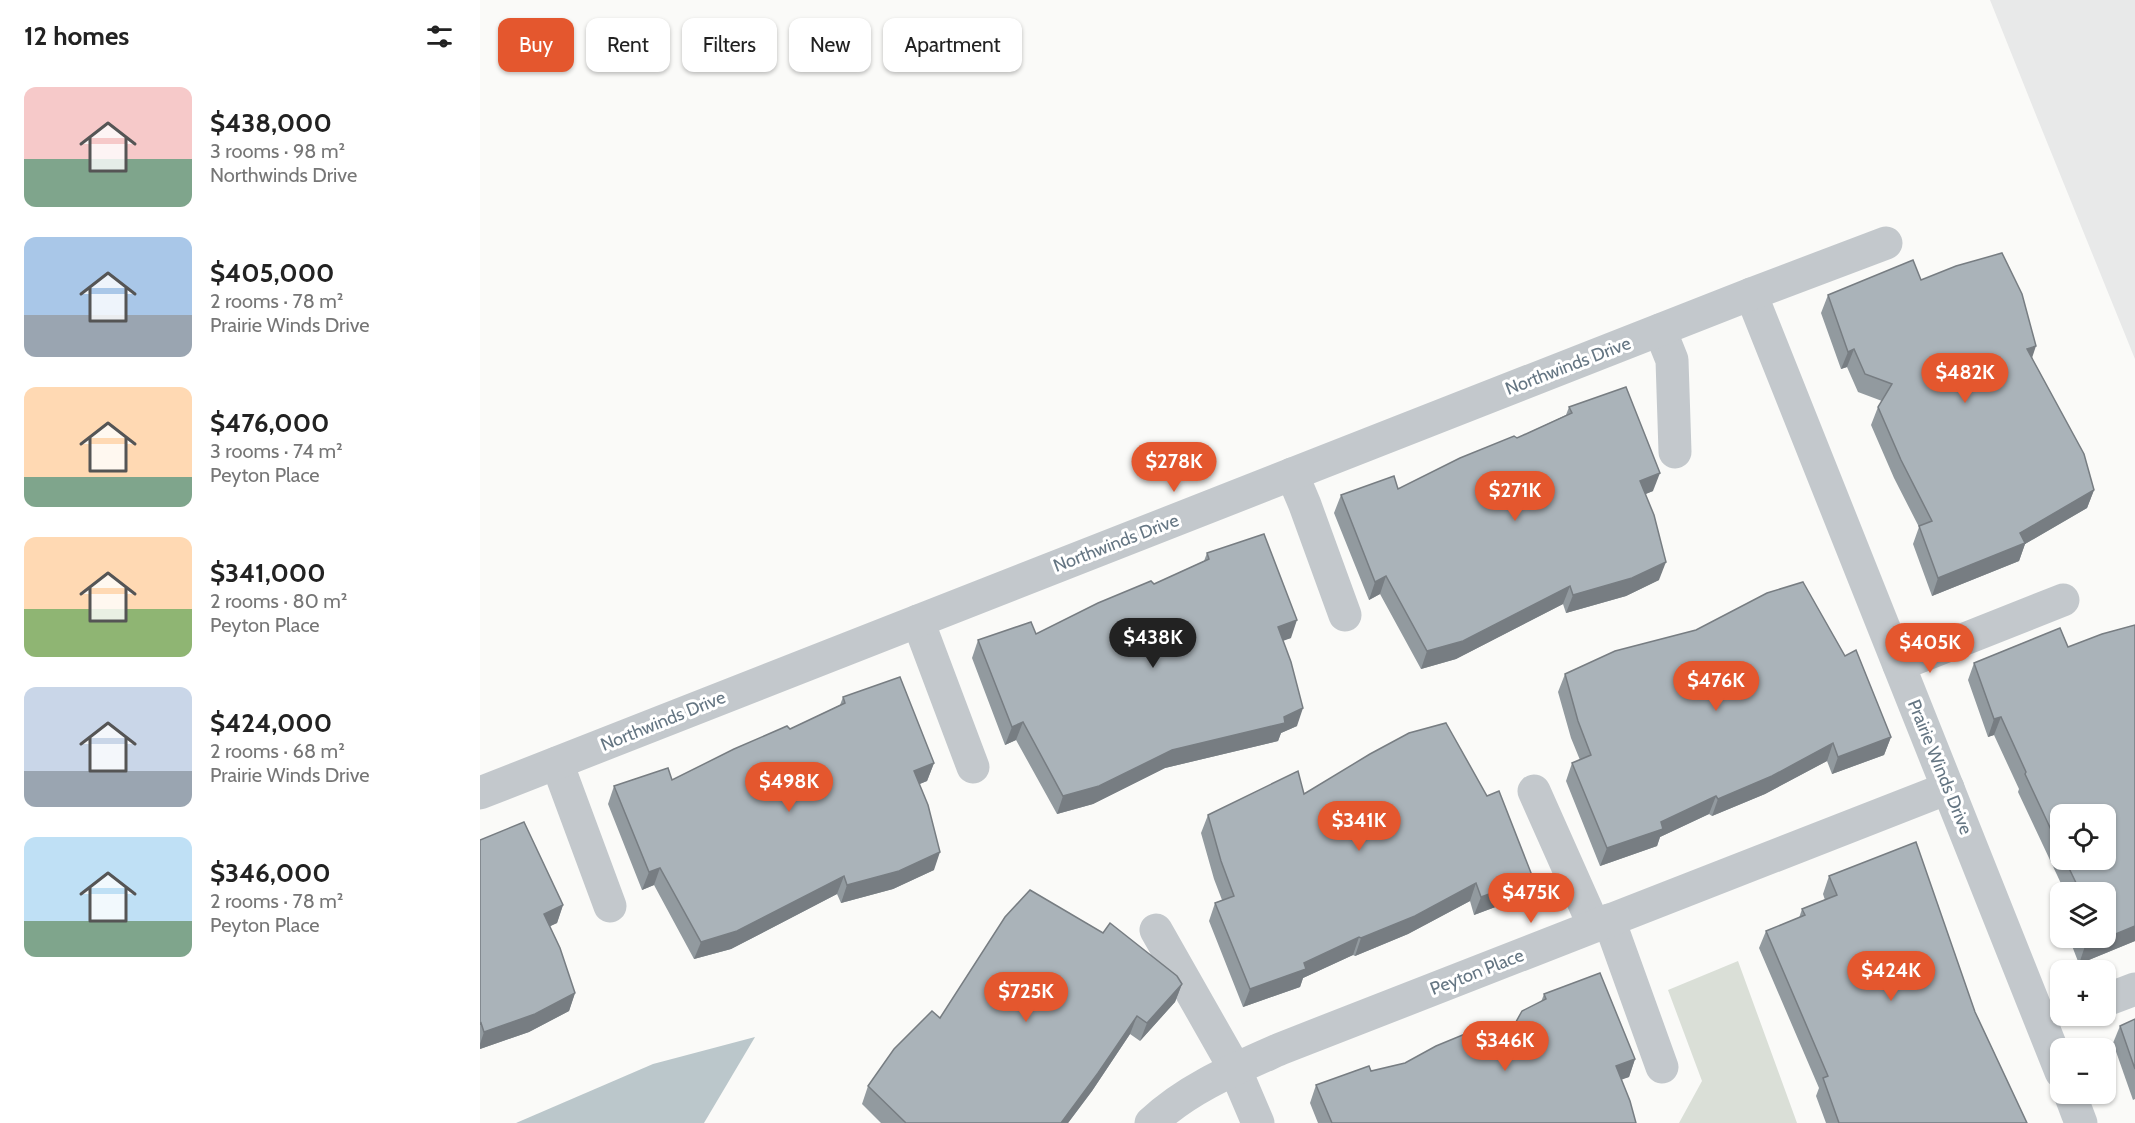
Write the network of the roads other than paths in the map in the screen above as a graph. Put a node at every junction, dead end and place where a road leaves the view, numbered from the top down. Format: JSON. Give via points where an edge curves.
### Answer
{"nodes":[{"id":1,"x":1886,"y":243,"type":"dead end"},
{"id":2,"x":1752,"y":294,"type":"junction"},
{"id":3,"x":1660,"y":330,"type":"junction"},
{"id":4,"x":1675,"y":452,"type":"dead end"},
{"id":5,"x":1292,"y":474,"type":"junction"},
{"id":6,"x":2063,"y":600,"type":"dead end"},
{"id":7,"x":1345,"y":615,"type":"dead end"},
{"id":8,"x":918,"y":621,"type":"junction"},
{"id":9,"x":1899,"y":665,"type":"junction"},
{"id":10,"x":557,"y":763,"type":"junction"},
{"id":11,"x":973,"y":767,"type":"dead end"},
{"id":12,"x":1948,"y":788,"type":"junction"},
{"id":13,"x":1534,"y":791,"type":"dead end"},
{"id":14,"x":480,"y":793,"type":"edge"},
{"id":15,"x":610,"y":906,"type":"dead end"},
{"id":16,"x":1602,"y":923,"type":"junction"},
{"id":17,"x":1156,"y":930,"type":"dead end"},
{"id":18,"x":2135,"y":989,"type":"edge"},
{"id":19,"x":2116,"y":996,"type":"edge"},
{"id":20,"x":2050,"y":1011,"type":"edge"},
{"id":21,"x":1662,"y":1067,"type":"dead end"},
{"id":22,"x":1235,"y":1069,"type":"junction"},
{"id":23,"x":2074,"y":1104,"type":"edge"},
{"id":24,"x":1151,"y":1123,"type":"edge"},
{"id":25,"x":1258,"y":1123,"type":"edge"},
{"id":26,"x":2081,"y":1123,"type":"edge"}],
"edges":[{"from":1,"to":2,"type":"street","name":"Northwinds Drive"},
{"from":2,"to":3,"type":"street","name":"Northwinds Drive"},
{"from":2,"to":9,"type":"street","name":"Prairie Winds Drive"},
{"from":3,"to":4,"type":"street","via":[[1672,360]]},
{"from":3,"to":5,"type":"street","name":"Northwinds Drive"},
{"from":5,"to":7,"type":"street"},
{"from":5,"to":8,"type":"street","name":"Northwinds Drive"},
{"from":6,"to":9,"type":"street"},
{"from":8,"to":10,"type":"street","name":"Northwinds Drive"},
{"from":8,"to":11,"type":"street"},
{"from":9,"to":12,"type":"street","name":"Prairie Winds Drive"},
{"from":10,"to":14,"type":"street","name":"Northwinds Drive"},
{"from":10,"to":15,"type":"street"},
{"from":12,"to":16,"type":"street","name":"Peyton Place"},
{"from":12,"to":20,"type":"street","name":"Prairie Winds Drive"},
{"from":13,"to":16,"type":"street"},
{"from":16,"to":21,"type":"street"},
{"from":16,"to":22,"type":"street","name":"Peyton Place"},
{"from":17,"to":22,"type":"street"},
{"from":18,"to":19,"type":"street"},
{"from":22,"to":24,"type":"street","name":"Peyton Place","via":[[1166,1109]]},
{"from":22,"to":25,"type":"street"},
{"from":23,"to":26,"type":"street"}]}
